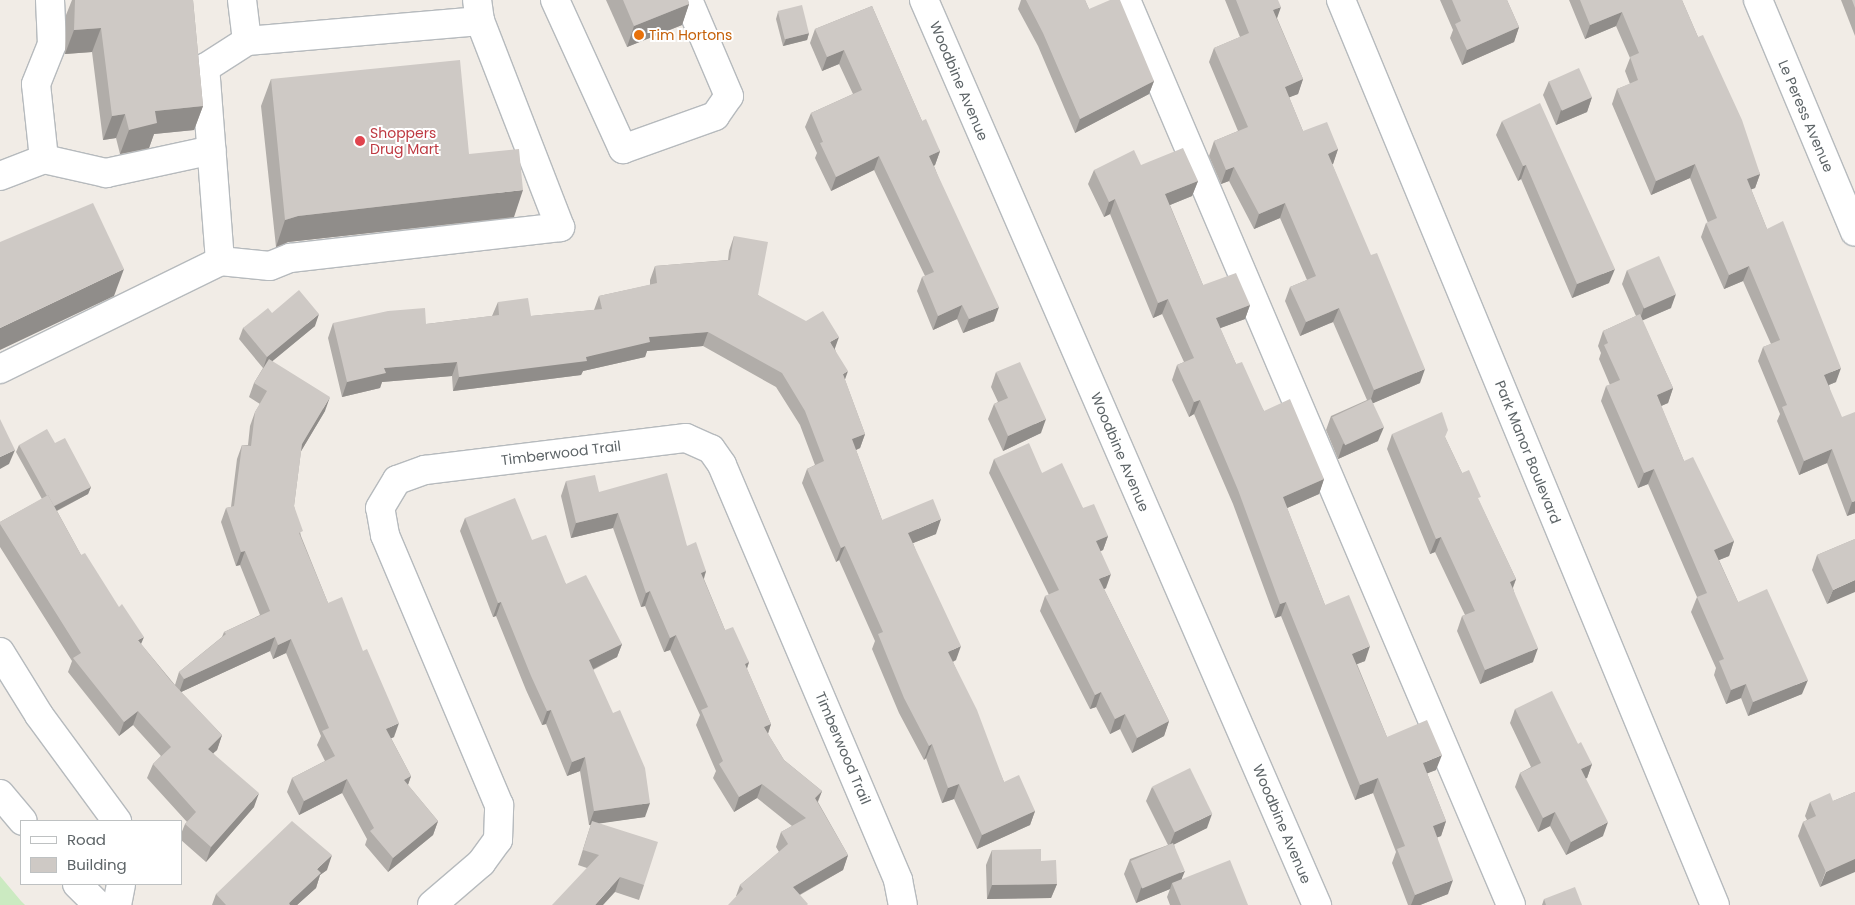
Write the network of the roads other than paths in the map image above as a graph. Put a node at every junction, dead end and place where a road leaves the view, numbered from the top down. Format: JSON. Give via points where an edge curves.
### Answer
{"nodes":[{"id":1,"x":50,"y":0,"type":"edge"},
{"id":2,"x":242,"y":0,"type":"edge"},
{"id":3,"x":555,"y":0,"type":"edge"},
{"id":4,"x":688,"y":0,"type":"edge"},
{"id":5,"x":924,"y":0,"type":"edge"},
{"id":6,"x":1126,"y":0,"type":"edge"},
{"id":7,"x":1341,"y":0,"type":"edge"},
{"id":8,"x":1758,"y":0,"type":"edge"},
{"id":9,"x":478,"y":11,"type":"edge"},
{"id":10,"x":247,"y":41,"type":"junction"},
{"id":11,"x":212,"y":150,"type":"junction"},
{"id":12,"x":44,"y":159,"type":"junction"},
{"id":13,"x":0,"y":176,"type":"edge"},
{"id":14,"x":1855,"y":232,"type":"edge"},
{"id":15,"x":220,"y":261,"type":"junction"},
{"id":16,"x":0,"y":369,"type":"edge"},
{"id":17,"x":0,"y":652,"type":"edge"},
{"id":18,"x":0,"y":794,"type":"edge"},
{"id":19,"x":22,"y":820,"type":"edge"},
{"id":20,"x":116,"y":820,"type":"edge"},
{"id":21,"x":78,"y":885,"type":"edge"},
{"id":22,"x":121,"y":885,"type":"edge"},
{"id":23,"x":98,"y":905,"type":"edge"},
{"id":24,"x":117,"y":905,"type":"edge"},
{"id":25,"x":432,"y":905,"type":"edge"},
{"id":26,"x":903,"y":905,"type":"edge"},
{"id":27,"x":1317,"y":905,"type":"edge"},
{"id":28,"x":1511,"y":905,"type":"edge"},
{"id":29,"x":1715,"y":905,"type":"edge"}],
"edges":[{"from":1,"to":12,"type":"street","via":[[52,44],[36,84]]},
{"from":2,"to":10,"type":"street"},
{"from":3,"to":4,"type":"street","via":[[623,148],[715,116],[729,96]]},
{"from":5,"to":27,"type":"street","name":"Woodbine Avenue"},
{"from":6,"to":28,"type":"street"},
{"from":7,"to":29,"type":"street","name":"Park Manor Boulevard"},
{"from":8,"to":14,"type":"street","name":"Le Peress Avenue"},
{"from":9,"to":10,"type":"street"},
{"from":9,"to":15,"type":"street","via":[[560,227],[290,258],[270,266]]},
{"from":10,"to":11,"type":"street","via":[[205,68]]},
{"from":11,"to":12,"type":"street","via":[[106,173]]},
{"from":11,"to":15,"type":"street"},
{"from":12,"to":13,"type":"street"},
{"from":15,"to":16,"type":"street"},
{"from":17,"to":20,"type":"street","via":[[39,714]]},
{"from":18,"to":19,"type":"street"},
{"from":21,"to":23,"type":"street"},
{"from":22,"to":24,"type":"street"},
{"from":25,"to":26,"type":"street","name":"Timberwood Trail","via":[[481,863],[498,840],[499,805],[385,535],[380,508],[397,480],[425,470],[686,438],[711,449],[722,464],[898,880]]}]}
